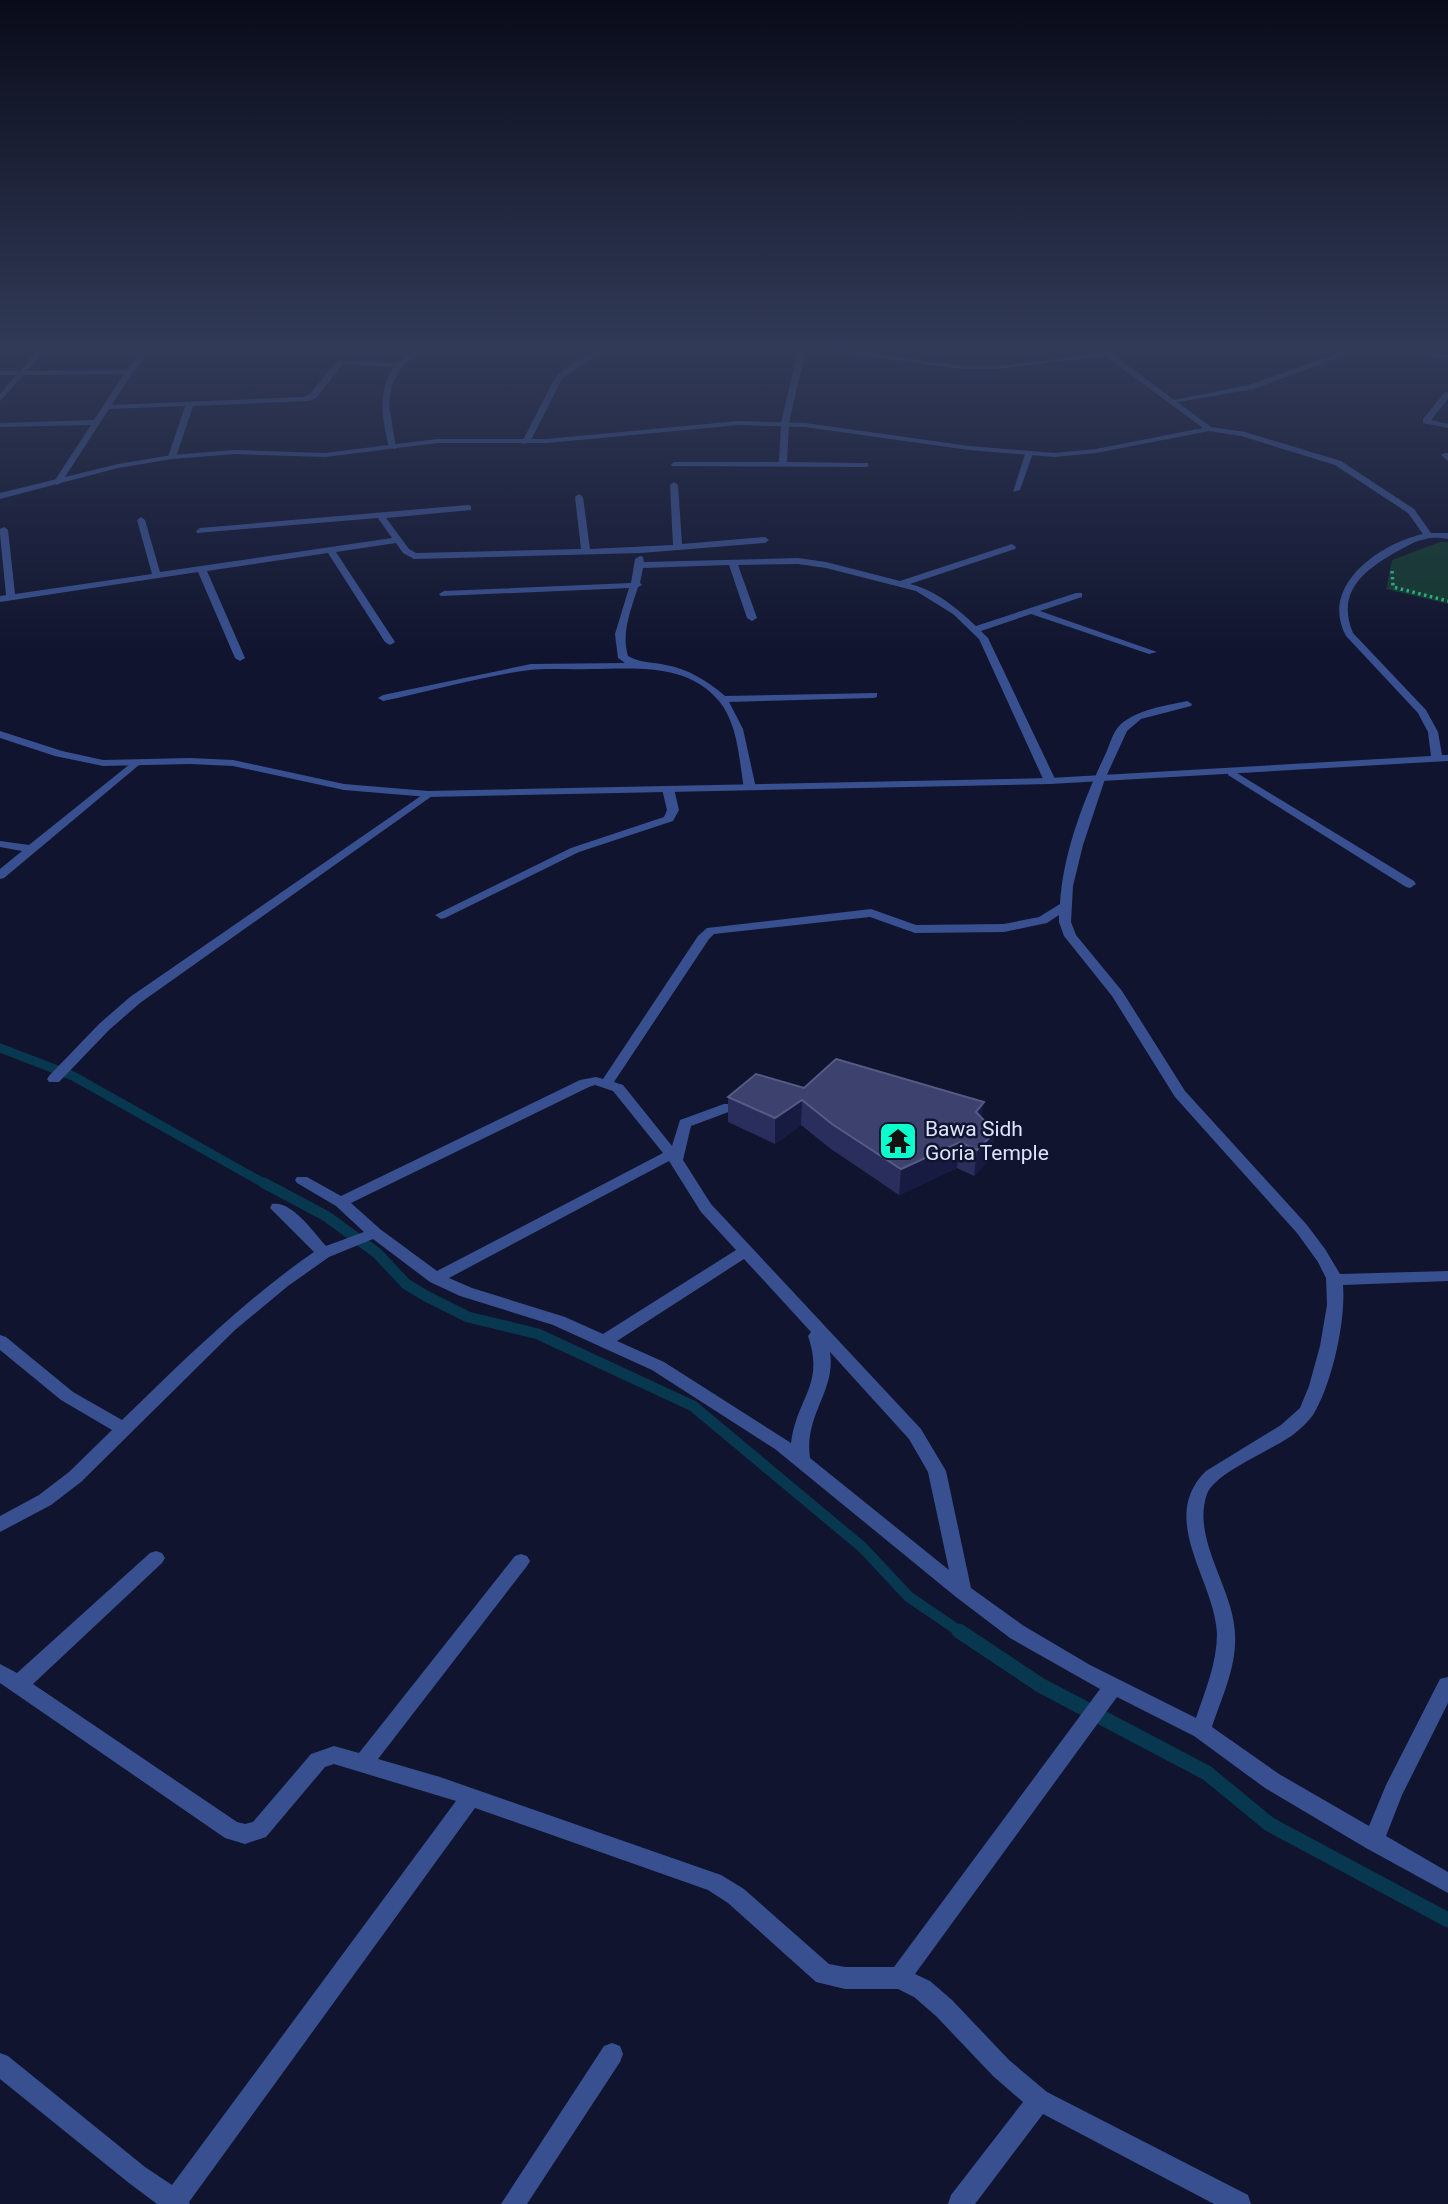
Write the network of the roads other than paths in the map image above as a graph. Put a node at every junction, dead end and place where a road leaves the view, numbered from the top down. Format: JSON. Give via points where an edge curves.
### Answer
{"nodes":[{"id":1,"x":80,"y":449,"type":"edge"},
{"id":2,"x":175,"y":449,"type":"edge"},
{"id":3,"x":369,"y":449,"type":"edge"},
{"id":4,"x":784,"y":449,"type":"edge"},
{"id":5,"x":995,"y":449,"type":"edge"},
{"id":6,"x":1107,"y":449,"type":"edge"},
{"id":7,"x":1291,"y":449,"type":"edge"},
{"id":8,"x":1029,"y":453,"type":"junction"},
{"id":9,"x":172,"y":457,"type":"junction"},
{"id":10,"x":783,"y":462,"type":"junction"},
{"id":11,"x":675,"y":464,"type":"dead end"},
{"id":12,"x":865,"y":465,"type":"dead end"},
{"id":13,"x":57,"y":483,"type":"junction"},
{"id":14,"x":674,"y":485,"type":"dead end"},
{"id":15,"x":1016,"y":491,"type":"dead end"},
{"id":16,"x":0,"y":495,"type":"edge"},
{"id":17,"x":579,"y":497,"type":"dead end"},
{"id":18,"x":468,"y":508,"type":"dead end"},
{"id":19,"x":381,"y":516,"type":"junction"},
{"id":20,"x":141,"y":520,"type":"dead end"},
{"id":21,"x":4,"y":530,"type":"dead end"},
{"id":22,"x":200,"y":531,"type":"dead end"},
{"id":23,"x":1429,"y":536,"type":"junction"},
{"id":24,"x":1448,"y":536,"type":"edge"},
{"id":25,"x":398,"y":540,"type":"junction"},
{"id":26,"x":765,"y":540,"type":"dead end"},
{"id":27,"x":1012,"y":547,"type":"dead end"},
{"id":28,"x":678,"y":548,"type":"junction"},
{"id":29,"x":641,"y":550,"type":"junction"},
{"id":30,"x":331,"y":551,"type":"junction"},
{"id":31,"x":586,"y":551,"type":"junction"},
{"id":32,"x":640,"y":565,"type":"junction"},
{"id":33,"x":733,"y":565,"type":"junction"},
{"id":34,"x":202,"y":570,"type":"junction"},
{"id":35,"x":157,"y":577,"type":"junction"},
{"id":36,"x":903,"y":583,"type":"junction"},
{"id":37,"x":637,"y":585,"type":"junction"},
{"id":38,"x":444,"y":594,"type":"dead end"},
{"id":39,"x":1079,"y":595,"type":"dead end"},
{"id":40,"x":11,"y":597,"type":"junction"},
{"id":41,"x":0,"y":599,"type":"edge"},
{"id":42,"x":1031,"y":611,"type":"junction"},
{"id":43,"x":752,"y":618,"type":"dead end"},
{"id":44,"x":977,"y":629,"type":"junction"},
{"id":45,"x":390,"y":642,"type":"dead end"},
{"id":46,"x":1152,"y":652,"type":"dead end"},
{"id":47,"x":240,"y":658,"type":"dead end"},
{"id":48,"x":650,"y":665,"type":"junction"},
{"id":49,"x":873,"y":695,"type":"dead end"},
{"id":50,"x":383,"y":698,"type":"dead end"},
{"id":51,"x":725,"y":699,"type":"junction"},
{"id":52,"x":1187,"y":704,"type":"dead end"},
{"id":53,"x":0,"y":734,"type":"edge"},
{"id":54,"x":1443,"y":759,"type":"edge"},
{"id":55,"x":135,"y":763,"type":"junction"},
{"id":56,"x":1232,"y":773,"type":"junction"},
{"id":57,"x":1099,"y":779,"type":"junction"},
{"id":58,"x":1050,"y":781,"type":"junction"},
{"id":59,"x":750,"y":788,"type":"junction"},
{"id":60,"x":668,"y":789,"type":"junction"},
{"id":61,"x":428,"y":794,"type":"junction"},
{"id":62,"x":0,"y":844,"type":"edge"},
{"id":63,"x":30,"y":849,"type":"junction"},
{"id":64,"x":0,"y":875,"type":"edge"},
{"id":65,"x":1410,"y":884,"type":"dead end"},
{"id":66,"x":1065,"y":906,"type":"junction"},
{"id":67,"x":441,"y":915,"type":"dead end"},
{"id":68,"x":54,"y":1079,"type":"dead end"},
{"id":69,"x":607,"y":1083,"type":"junction"},
{"id":70,"x":729,"y":1107,"type":"edge"},
{"id":71,"x":674,"y":1157,"type":"junction"},
{"id":72,"x":302,"y":1180,"type":"dead end"},
{"id":73,"x":341,"y":1202,"type":"junction"},
{"id":74,"x":276,"y":1208,"type":"dead end"},
{"id":75,"x":372,"y":1235,"type":"junction"},
{"id":76,"x":330,"y":1250,"type":"junction"},
{"id":77,"x":746,"y":1251,"type":"junction"},
{"id":78,"x":1448,"y":1276,"type":"edge"},
{"id":79,"x":436,"y":1278,"type":"junction"},
{"id":80,"x":1335,"y":1280,"type":"junction"},
{"id":81,"x":810,"y":1322,"type":"junction"},
{"id":82,"x":606,"y":1340,"type":"junction"},
{"id":83,"x":0,"y":1341,"type":"edge"},
{"id":84,"x":123,"y":1429,"type":"junction"},
{"id":85,"x":802,"y":1461,"type":"junction"},
{"id":86,"x":0,"y":1525,"type":"edge"},
{"id":87,"x":156,"y":1558,"type":"dead end"},
{"id":88,"x":521,"y":1561,"type":"dead end"},
{"id":89,"x":963,"y":1592,"type":"junction"},
{"id":90,"x":0,"y":1672,"type":"edge"},
{"id":91,"x":18,"y":1685,"type":"junction"},
{"id":92,"x":1447,"y":1685,"type":"edge"},
{"id":93,"x":1114,"y":1686,"type":"junction"},
{"id":94,"x":1201,"y":1730,"type":"junction"},
{"id":95,"x":363,"y":1763,"type":"junction"},
{"id":96,"x":471,"y":1797,"type":"junction"},
{"id":97,"x":1373,"y":1841,"type":"junction"},
{"id":98,"x":1448,"y":1883,"type":"edge"},
{"id":99,"x":900,"y":1978,"type":"junction"},
{"id":100,"x":612,"y":2054,"type":"dead end"},
{"id":101,"x":0,"y":2064,"type":"edge"},
{"id":102,"x":1039,"y":2100,"type":"junction"},
{"id":103,"x":176,"y":2203,"type":"edge"},
{"id":104,"x":513,"y":2204,"type":"edge"},
{"id":105,"x":960,"y":2204,"type":"edge"},
{"id":106,"x":1239,"y":2204,"type":"edge"}],
"edges":[{"from":1,"to":13,"type":"street"},
{"from":2,"to":9,"type":"street"},
{"from":3,"to":9,"type":"street"},
{"from":4,"to":10,"type":"street"},
{"from":5,"to":8,"type":"street"},
{"from":6,"to":8,"type":"street"},
{"from":7,"to":23,"type":"street","via":[[1338,463],[1411,511]]},
{"from":8,"to":15,"type":"street"},
{"from":9,"to":13,"type":"street"},
{"from":10,"to":11,"type":"street"},
{"from":10,"to":12,"type":"street"},
{"from":13,"to":16,"type":"street"},
{"from":14,"to":28,"type":"street"},
{"from":17,"to":31,"type":"street"},
{"from":18,"to":19,"type":"street"},
{"from":19,"to":22,"type":"street"},
{"from":19,"to":25,"type":"street"},
{"from":20,"to":35,"type":"street"},
{"from":21,"to":40,"type":"street"},
{"from":23,"to":24,"type":"street"},
{"from":23,"to":54,"type":"street","via":[[1400,546],[1362,570],[1344,596],[1342,622],[1422,712]]},
{"from":25,"to":30,"type":"street"},
{"from":25,"to":31,"type":"street","via":[[414,556]]},
{"from":26,"to":28,"type":"street"},
{"from":27,"to":36,"type":"street"},
{"from":28,"to":29,"type":"street"},
{"from":29,"to":31,"type":"street"},
{"from":29,"to":32,"type":"street"},
{"from":30,"to":34,"type":"street"},
{"from":30,"to":45,"type":"street"},
{"from":32,"to":33,"type":"street"},
{"from":32,"to":37,"type":"street"},
{"from":33,"to":36,"type":"street","via":[[798,561]]},
{"from":33,"to":43,"type":"street"},
{"from":34,"to":35,"type":"street"},
{"from":34,"to":47,"type":"street"},
{"from":35,"to":40,"type":"street"},
{"from":36,"to":44,"type":"street","via":[[931,596]]},
{"from":37,"to":38,"type":"street"},
{"from":37,"to":48,"type":"street","via":[[622,625],[620,651],[629,662]]},
{"from":39,"to":42,"type":"street"},
{"from":40,"to":41,"type":"street"},
{"from":42,"to":44,"type":"street"},
{"from":42,"to":46,"type":"street"},
{"from":44,"to":58,"type":"street"},
{"from":48,"to":50,"type":"street","via":[[531,667]]},
{"from":48,"to":51,"type":"street","via":[[704,682]]},
{"from":49,"to":51,"type":"street"},
{"from":51,"to":59,"type":"street","via":[[737,719]]},
{"from":52,"to":57,"type":"street","via":[[1129,722]]},
{"from":53,"to":55,"type":"street","via":[[83,759]]},
{"from":54,"to":56,"type":"street"},
{"from":55,"to":61,"type":"street","via":[[233,764],[344,787]]},
{"from":55,"to":63,"type":"street"},
{"from":56,"to":57,"type":"street"},
{"from":56,"to":65,"type":"street"},
{"from":57,"to":58,"type":"street"},
{"from":57,"to":66,"type":"street","via":[[1077,845]]},
{"from":58,"to":59,"type":"street"},
{"from":59,"to":60,"type":"street"},
{"from":60,"to":61,"type":"street"},
{"from":60,"to":67,"type":"street","via":[[673,810],[668,819],[575,850]]},
{"from":61,"to":68,"type":"street","via":[[135,1000]]},
{"from":62,"to":63,"type":"street"},
{"from":63,"to":64,"type":"street"},
{"from":66,"to":69,"type":"street","via":[[1043,920],[1004,928],[915,929],[871,913],[711,931]]},
{"from":66,"to":80,"type":"street","via":[[1070,936],[1117,994],[1180,1094],[1302,1229]]},
{"from":69,"to":71,"type":"street","via":[[618,1088]]},
{"from":69,"to":73,"type":"street","via":[[585,1083]]},
{"from":70,"to":71,"type":"street","via":[[685,1124]]},
{"from":71,"to":77,"type":"street","via":[[706,1208]]},
{"from":71,"to":79,"type":"street"},
{"from":72,"to":73,"type":"street"},
{"from":73,"to":75,"type":"street"},
{"from":74,"to":76,"type":"street"},
{"from":75,"to":76,"type":"street"},
{"from":75,"to":79,"type":"street"},
{"from":76,"to":84,"type":"street","via":[[261,1298]]},
{"from":77,"to":81,"type":"street"},
{"from":77,"to":82,"type":"street"},
{"from":78,"to":80,"type":"street"},
{"from":79,"to":82,"type":"street"},
{"from":80,"to":94,"type":"street","via":[[1321,1374],[1306,1412],[1288,1429],[1214,1475],[1201,1486],[1197,1498],[1203,1563],[1226,1632],[1224,1657]]},
{"from":81,"to":85,"type":"street","via":[[824,1352],[826,1371],[799,1427]]},
{"from":81,"to":89,"type":"street","via":[[915,1434],[937,1471]]},
{"from":82,"to":85,"type":"street","via":[[658,1366]]},
{"from":83,"to":84,"type":"street","via":[[66,1396]]},
{"from":84,"to":86,"type":"street","via":[[75,1477]]},
{"from":85,"to":89,"type":"street"},
{"from":87,"to":91,"type":"street"},
{"from":88,"to":95,"type":"street"},
{"from":89,"to":93,"type":"street","via":[[1017,1632]]},
{"from":90,"to":91,"type":"street"},
{"from":91,"to":95,"type":"street","via":[[232,1831],[245,1834],[259,1830],[318,1760],[334,1755]]},
{"from":92,"to":97,"type":"street"},
{"from":93,"to":94,"type":"street"},
{"from":93,"to":99,"type":"street"},
{"from":94,"to":97,"type":"street","via":[[1272,1781]]},
{"from":95,"to":96,"type":"street"},
{"from":96,"to":99,"type":"street","via":[[714,1882],[824,1974]]},
{"from":96,"to":103,"type":"street"},
{"from":97,"to":98,"type":"street"},
{"from":99,"to":102,"type":"street","via":[[944,2008]]},
{"from":100,"to":104,"type":"street"},
{"from":101,"to":103,"type":"street"},
{"from":102,"to":105,"type":"street"},
{"from":102,"to":106,"type":"street"}]}
